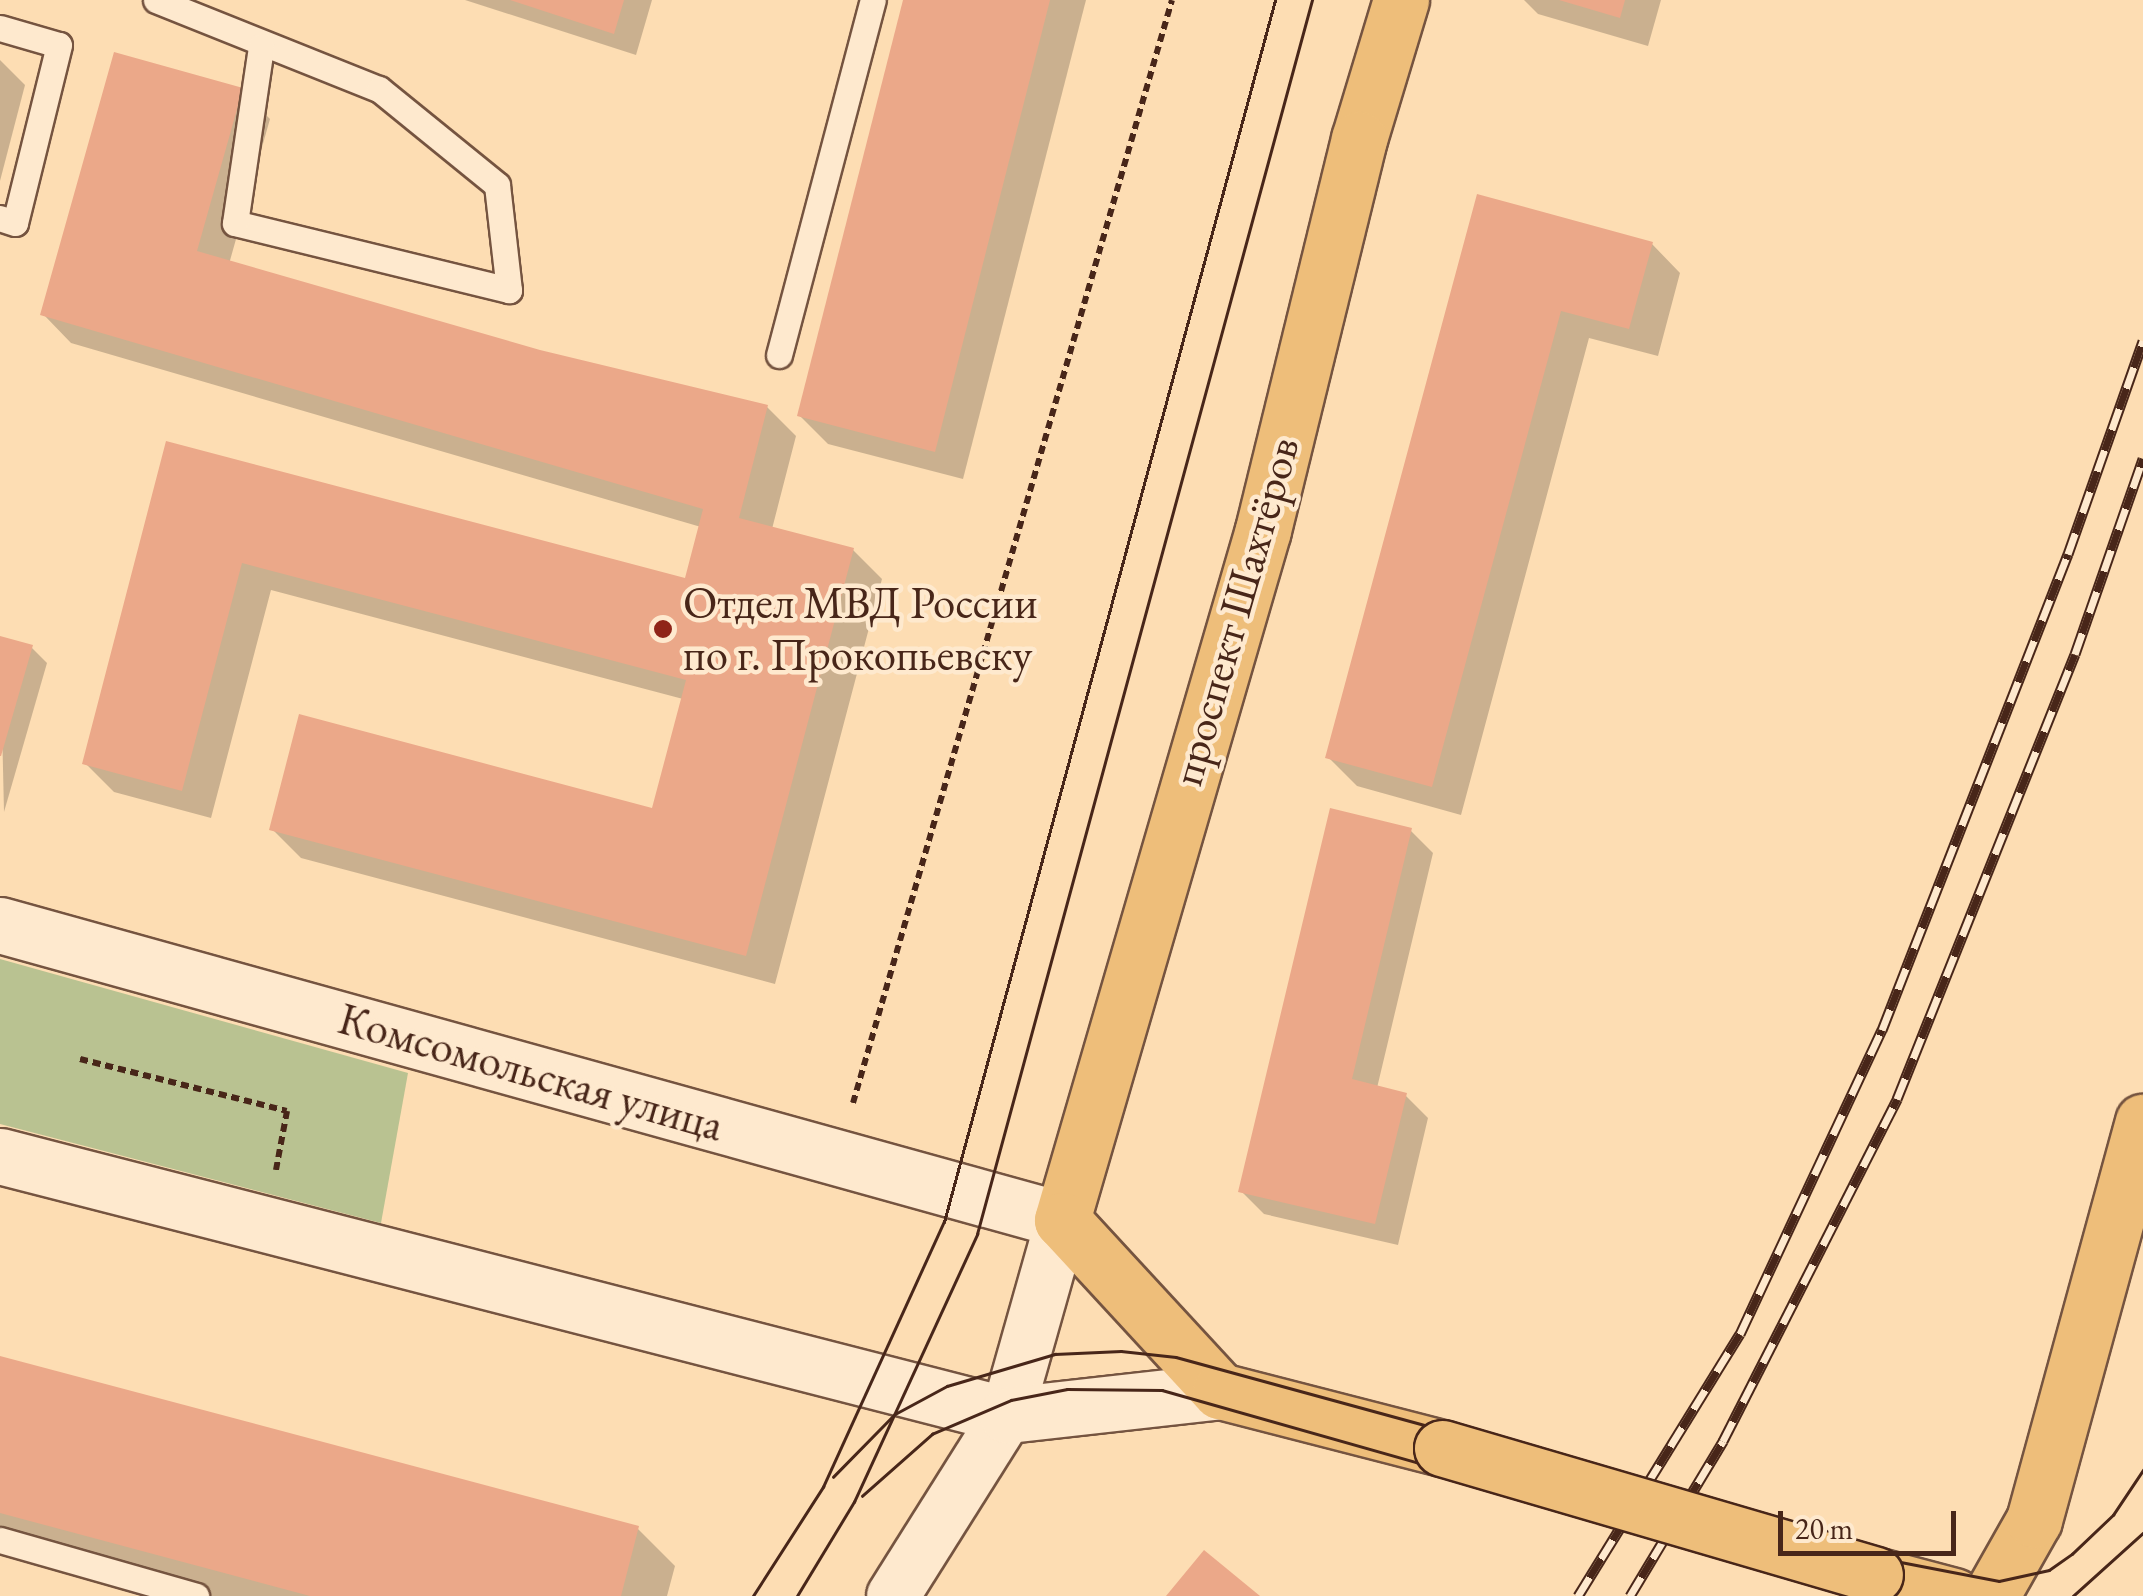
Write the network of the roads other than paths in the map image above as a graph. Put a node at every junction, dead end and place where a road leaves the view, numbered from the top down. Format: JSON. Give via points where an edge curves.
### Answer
{"nodes":[{"id":1,"x":156,"y":0,"type":"edge"},
{"id":2,"x":873,"y":0,"type":"edge"},
{"id":3,"x":1400,"y":0,"type":"edge"},
{"id":4,"x":0,"y":28,"type":"edge"},
{"id":5,"x":261,"y":46,"type":"junction"},
{"id":6,"x":0,"y":218,"type":"edge"},
{"id":7,"x":778,"y":355,"type":"dead end"},
{"id":8,"x":0,"y":925,"type":"edge"},
{"id":9,"x":2143,"y":1122,"type":"edge"},
{"id":10,"x":0,"y":1156,"type":"edge"},
{"id":11,"x":1062,"y":1220,"type":"junction"},
{"id":12,"x":1220,"y":1390,"type":"junction"},
{"id":13,"x":1007,"y":1415,"type":"junction"},
{"id":14,"x":0,"y":1540,"type":"edge"},
{"id":15,"x":196,"y":1596,"type":"edge"},
{"id":16,"x":893,"y":1596,"type":"edge"},
{"id":17,"x":1954,"y":1596,"type":"edge"},
{"id":18,"x":1991,"y":1596,"type":"edge"}],
"edges":[{"from":1,"to":5,"type":"lane"},
{"from":2,"to":7,"type":"lane"},
{"from":3,"to":11,"type":"main road","name":"проспект Шахтёров","via":[[1263,530]]},
{"from":4,"to":6,"type":"lane","via":[[59,45],[15,222]]},
{"from":5,"to":5,"type":"lane","via":[[235,223],[509,290],[497,185],[379,90]]},
{"from":8,"to":11,"type":"main road","name":"Комсомольская улица"},
{"from":9,"to":18,"type":"main road","via":[[2034,1520]]},
{"from":10,"to":13,"type":"main road"},
{"from":11,"to":12,"type":"main road"},
{"from":11,"to":13,"type":"street"},
{"from":12,"to":13,"type":"main road"},
{"from":12,"to":17,"type":"main road","bridge":true},
{"from":13,"to":16,"type":"street"},
{"from":14,"to":15,"type":"lane"}]}
